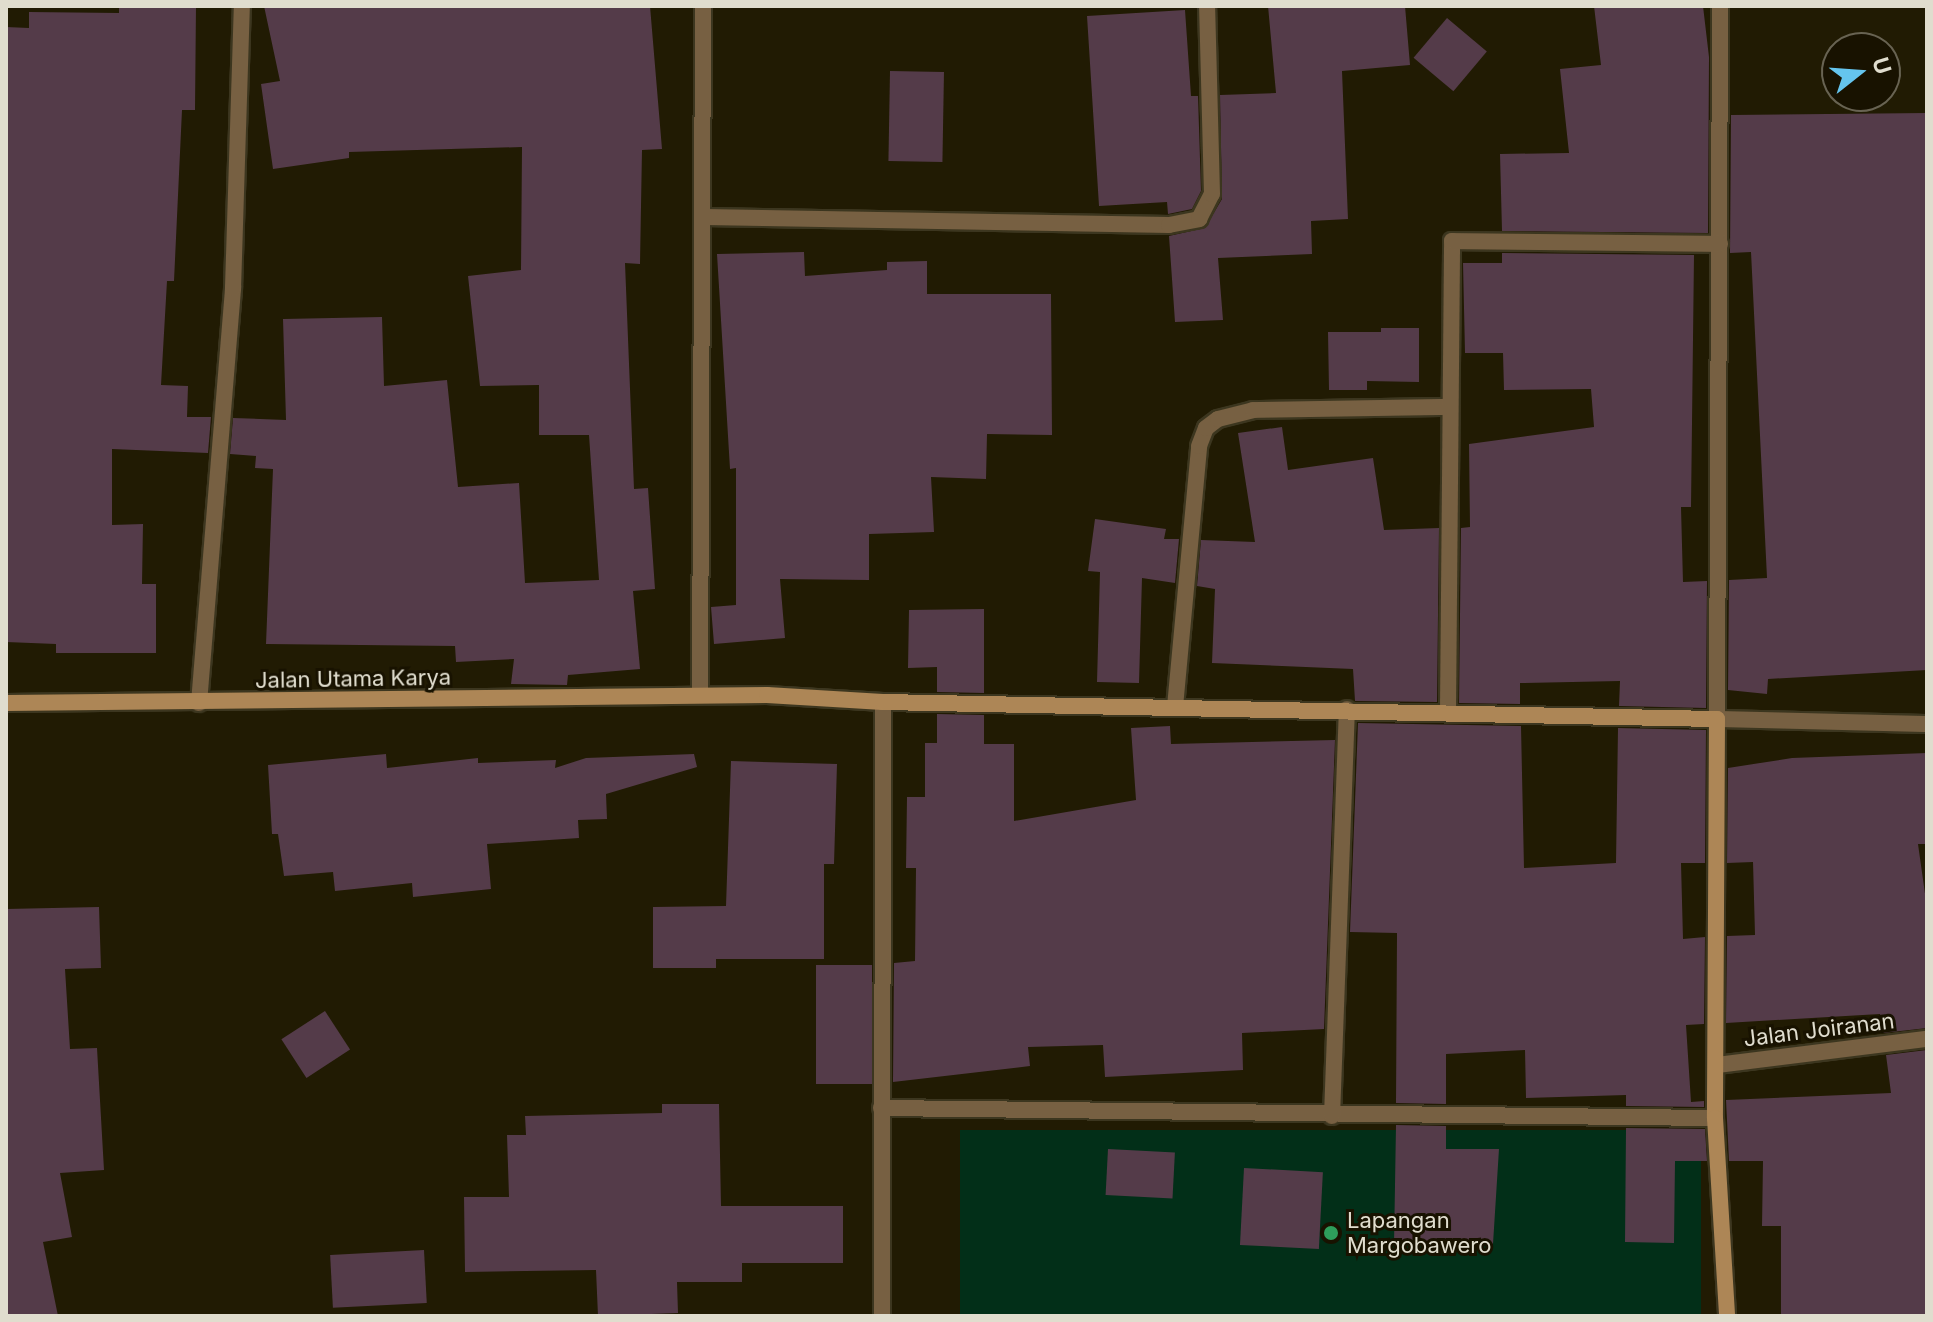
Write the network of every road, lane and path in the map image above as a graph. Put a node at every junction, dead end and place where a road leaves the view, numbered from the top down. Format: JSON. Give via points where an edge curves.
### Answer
{"nodes":[{"id":1,"x":242,"y":6,"type":"edge"},
{"id":2,"x":703,"y":6,"type":"edge"},
{"id":3,"x":1207,"y":6,"type":"edge"},
{"id":4,"x":1720,"y":6,"type":"edge"},
{"id":5,"x":705,"y":217,"type":"junction"},
{"id":6,"x":1720,"y":244,"type":"junction"},
{"id":7,"x":1448,"y":407,"type":"junction"},
{"id":8,"x":700,"y":695,"type":"junction"},
{"id":9,"x":883,"y":702,"type":"junction"},
{"id":10,"x":6,"y":703,"type":"edge"},
{"id":11,"x":199,"y":703,"type":"junction"},
{"id":12,"x":1175,"y":707,"type":"junction"},
{"id":13,"x":1347,"y":709,"type":"junction"},
{"id":14,"x":1448,"y":710,"type":"junction"},
{"id":15,"x":1717,"y":719,"type":"junction"},
{"id":16,"x":1927,"y":724,"type":"edge"},
{"id":17,"x":1927,"y":1039,"type":"edge"},
{"id":18,"x":1717,"y":1065,"type":"junction"},
{"id":19,"x":881,"y":1108,"type":"junction"},
{"id":20,"x":1332,"y":1116,"type":"junction"},
{"id":21,"x":1715,"y":1118,"type":"junction"},
{"id":22,"x":882,"y":1316,"type":"edge"},
{"id":23,"x":1727,"y":1316,"type":"edge"}],
"edges":[{"from":1,"to":11,"type":"street","via":[[233,288]]},
{"from":2,"to":5,"type":"street"},
{"from":3,"to":5,"type":"street","via":[[1212,194],[1199,219],[1169,225]]},
{"from":4,"to":6,"type":"street"},
{"from":5,"to":8,"type":"street"},
{"from":6,"to":7,"type":"street","via":[[1452,241]]},
{"from":6,"to":15,"type":"street"},
{"from":7,"to":12,"type":"street","via":[[1253,410],[1218,419],[1206,428],[1199,446]]},
{"from":7,"to":14,"type":"street"},
{"from":8,"to":9,"type":"street","name":"Jalan Utama Karya"},
{"from":8,"to":11,"type":"street","name":"Jalan Utama Karya"},
{"from":9,"to":12,"type":"street","name":"Jalan Utama Karya"},
{"from":9,"to":19,"type":"street"},
{"from":10,"to":11,"type":"street","name":"Jalan Utama Karya"},
{"from":12,"to":13,"type":"street","name":"Jalan Utama Karya"},
{"from":13,"to":14,"type":"street","name":"Jalan Utama Karya"},
{"from":13,"to":20,"type":"street"},
{"from":14,"to":15,"type":"street","name":"Jalan Utama Karya"},
{"from":15,"to":16,"type":"street"},
{"from":15,"to":18,"type":"street"},
{"from":17,"to":18,"type":"street","name":"Jalan Joiranan"},
{"from":18,"to":21,"type":"street"},
{"from":19,"to":20,"type":"street"},
{"from":19,"to":22,"type":"street"},
{"from":20,"to":21,"type":"street"},
{"from":21,"to":23,"type":"street"}]}
